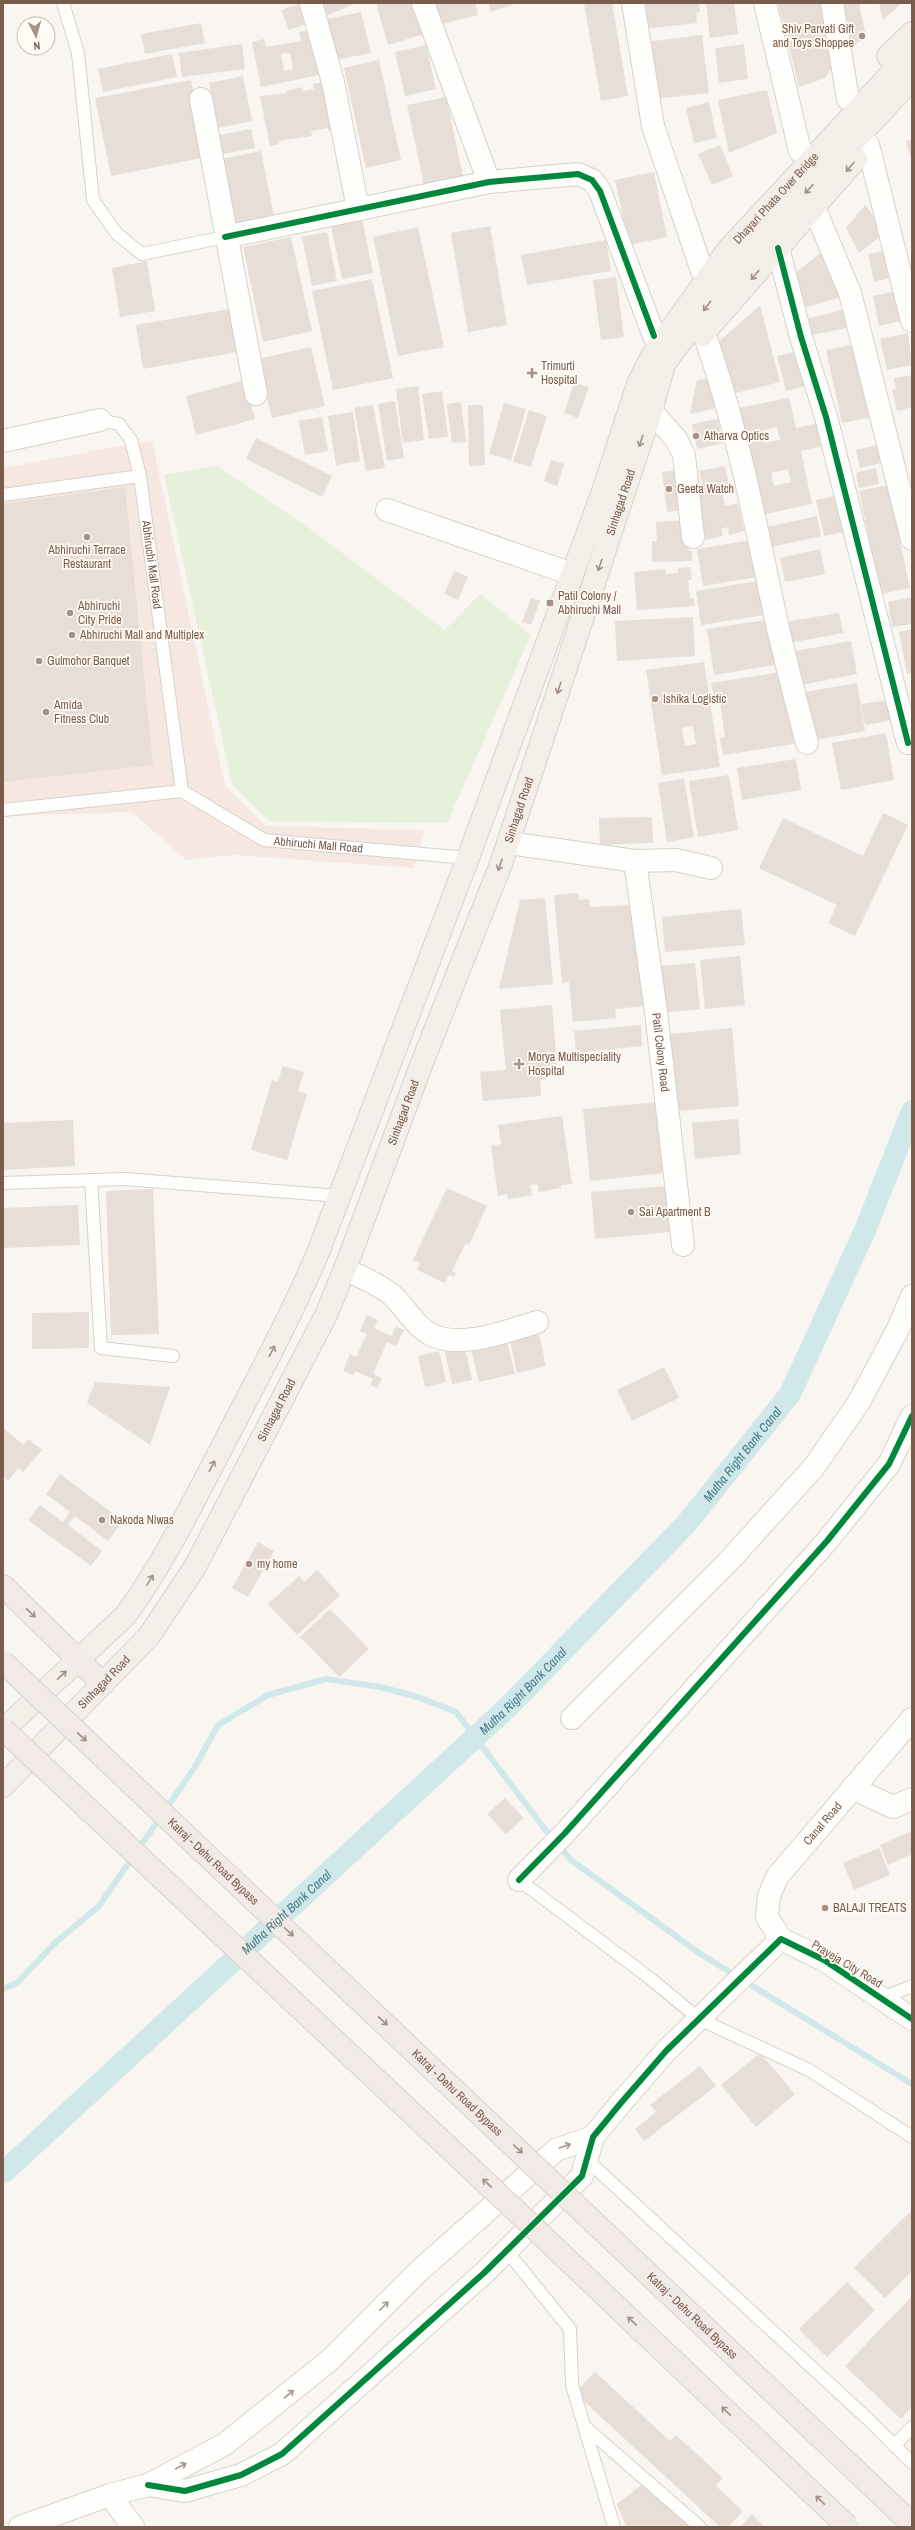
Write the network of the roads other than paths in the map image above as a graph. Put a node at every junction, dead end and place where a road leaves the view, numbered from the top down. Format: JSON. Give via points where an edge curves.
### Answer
{"nodes":[{"id":1,"x":63,"y":3,"type":"edge"},
{"id":2,"x":311,"y":3,"type":"edge"},
{"id":3,"x":424,"y":3,"type":"edge"},
{"id":4,"x":633,"y":3,"type":"edge"},
{"id":5,"x":765,"y":3,"type":"edge"},
{"id":6,"x":832,"y":3,"type":"edge"},
{"id":7,"x":912,"y":33,"type":"edge"},
{"id":8,"x":912,"y":50,"type":"edge"},
{"id":9,"x":912,"y":79,"type":"edge"},
{"id":10,"x":912,"y":95,"type":"edge"},
{"id":11,"x":201,"y":99,"type":"dead end"},
{"id":12,"x":848,"y":99,"type":"junction"},
{"id":13,"x":868,"y":145,"type":"junction"},
{"id":14,"x":800,"y":151,"type":"junction"},
{"id":15,"x":489,"y":182,"type":"junction"},
{"id":16,"x":814,"y":207,"type":"junction"},
{"id":17,"x":358,"y":209,"type":"junction"},
{"id":18,"x":225,"y":237,"type":"junction"},
{"id":19,"x":778,"y":248,"type":"junction"},
{"id":20,"x":733,"y":257,"type":"junction"},
{"id":21,"x":702,"y":271,"type":"junction"},
{"id":22,"x":912,"y":321,"type":"edge"},
{"id":23,"x":704,"y":333,"type":"junction"},
{"id":24,"x":656,"y":352,"type":"junction"},
{"id":25,"x":256,"y":394,"type":"dead end"},
{"id":26,"x":651,"y":411,"type":"junction"},
{"id":27,"x":100,"y":420,"type":"joint"},
{"id":28,"x":3,"y":441,"type":"edge"},
{"id":29,"x":140,"y":476,"type":"junction"},
{"id":30,"x":3,"y":495,"type":"edge"},
{"id":31,"x":387,"y":510,"type":"dead end"},
{"id":32,"x":693,"y":537,"type":"dead end"},
{"id":33,"x":912,"y":539,"type":"edge"},
{"id":34,"x":572,"y":574,"type":"junction"},
{"id":35,"x":807,"y":743,"type":"dead end"},
{"id":36,"x":908,"y":743,"type":"dead end"},
{"id":37,"x":182,"y":791,"type":"junction"},
{"id":38,"x":3,"y":810,"type":"edge"},
{"id":39,"x":508,"y":843,"type":"junction"},
{"id":40,"x":468,"y":858,"type":"junction"},
{"id":41,"x":635,"y":861,"type":"junction"},
{"id":42,"x":712,"y":868,"type":"dead end"},
{"id":43,"x":91,"y":1180,"type":"junction"},
{"id":44,"x":3,"y":1184,"type":"edge"},
{"id":45,"x":339,"y":1196,"type":"junction"},
{"id":46,"x":683,"y":1245,"type":"dead end"},
{"id":47,"x":345,"y":1269,"type":"junction"},
{"id":48,"x":912,"y":1296,"type":"edge"},
{"id":49,"x":536,"y":1322,"type":"dead end"},
{"id":50,"x":173,"y":1356,"type":"dead end"},
{"id":51,"x":912,"y":1416,"type":"edge"},
{"id":52,"x":3,"y":1586,"type":"edge"},
{"id":53,"x":78,"y":1660,"type":"junction"},
{"id":54,"x":3,"y":1662,"type":"edge"},
{"id":55,"x":103,"y":1684,"type":"junction"},
{"id":56,"x":572,"y":1718,"type":"dead end"},
{"id":57,"x":912,"y":1719,"type":"edge"},
{"id":58,"x":3,"y":1729,"type":"edge"},
{"id":59,"x":3,"y":1786,"type":"edge"},
{"id":60,"x":852,"y":1788,"type":"junction"},
{"id":61,"x":912,"y":1799,"type":"edge"},
{"id":62,"x":519,"y":1880,"type":"joint"},
{"id":63,"x":781,"y":1939,"type":"junction"},
{"id":64,"x":912,"y":1986,"type":"edge"},
{"id":65,"x":882,"y":1998,"type":"junction"},
{"id":66,"x":700,"y":2019,"type":"junction"},
{"id":67,"x":912,"y":2019,"type":"edge"},
{"id":68,"x":593,"y":2136,"type":"junction"},
{"id":69,"x":912,"y":2137,"type":"edge"},
{"id":70,"x":587,"y":2160,"type":"junction"},
{"id":71,"x":506,"y":2250,"type":"junction"},
{"id":72,"x":584,"y":2426,"type":"junction"},
{"id":73,"x":912,"y":2427,"type":"edge"},
{"id":74,"x":894,"y":2446,"type":"junction"},
{"id":75,"x":912,"y":2463,"type":"edge"},
{"id":76,"x":148,"y":2485,"type":"junction"},
{"id":77,"x":110,"y":2495,"type":"junction"},
{"id":78,"x":912,"y":2524,"type":"edge"},
{"id":79,"x":20,"y":2527,"type":"edge"},
{"id":80,"x":133,"y":2527,"type":"edge"},
{"id":81,"x":614,"y":2527,"type":"edge"},
{"id":82,"x":700,"y":2527,"type":"edge"},
{"id":83,"x":848,"y":2527,"type":"edge"}],
"edges":[{"from":1,"to":18,"type":"lane","via":[[78,53],[93,200],[117,234],[142,254]]},
{"from":2,"to":17,"type":"street","via":[[333,82]]},
{"from":3,"to":15,"type":"street"},
{"from":4,"to":21,"type":"street","via":[[653,126]]},
{"from":5,"to":14,"type":"street"},
{"from":6,"to":12,"type":"street"},
{"from":7,"to":12,"type":"main road"},
{"from":8,"to":20,"type":"main road","name":"Dhayari Phata Over Bridge"},
{"from":9,"to":20,"type":"main road","name":"Dhayari Phata Over Bridge","one_way":true},
{"from":10,"to":13,"type":"main road"},
{"from":11,"to":18,"type":"street"},
{"from":12,"to":14,"type":"main road"},
{"from":13,"to":16,"type":"main road","one_way":true},
{"from":13,"to":22,"type":"street"},
{"from":14,"to":21,"type":"main road"},
{"from":15,"to":17,"type":"street"},
{"from":15,"to":24,"type":"street","via":[[578,174],[592,180],[600,191]]},
{"from":16,"to":19,"type":"main road"},
{"from":16,"to":33,"type":"street","via":[[850,293]]},
{"from":17,"to":18,"type":"street"},
{"from":18,"to":25,"type":"street"},
{"from":19,"to":23,"type":"main road","one_way":true},
{"from":19,"to":36,"type":"street","via":[[826,417]]},
{"from":20,"to":24,"type":"main road","name":"Dhayari Phata Over Bridge"},
{"from":21,"to":24,"type":"main road","via":[[663,317]]},
{"from":23,"to":24,"type":"main road"},
{"from":23,"to":35,"type":"street","via":[[729,409],[745,470],[776,620]]},
{"from":24,"to":26,"type":"main road","name":"Sinhagad Road"},
{"from":24,"to":34,"type":"main road","name":"Sinhagad Road","via":[[638,384]]},
{"from":26,"to":32,"type":"street","via":[[676,439],[684,455]]},
{"from":26,"to":39,"type":"main road","name":"Sinhagad Road","one_way":true},
{"from":27,"to":28,"type":"street"},
{"from":27,"to":29,"type":"lane","name":"Abhiruchi Mall Road","via":[[119,424],[131,440]]},
{"from":29,"to":30,"type":"lane"},
{"from":29,"to":37,"type":"lane","name":"Abhiruchi Mall Road"},
{"from":31,"to":34,"type":"street"},
{"from":34,"to":40,"type":"main road","name":"Sinhagad Road"},
{"from":37,"to":38,"type":"lane"},
{"from":37,"to":40,"type":"lane","name":"Abhiruchi Mall Road","via":[[264,840]]},
{"from":39,"to":41,"type":"street"},
{"from":39,"to":47,"type":"main road","name":"Sinhagad Road","one_way":true},
{"from":40,"to":45,"type":"main road","name":"Sinhagad Road"},
{"from":41,"to":42,"type":"street","via":[[676,860]]},
{"from":41,"to":46,"type":"street","name":"Patil Colony Road","via":[[656,1012]]},
{"from":43,"to":44,"type":"lane"},
{"from":43,"to":45,"type":"lane","via":[[125,1179]]},
{"from":43,"to":50,"type":"lane","via":[[101,1348]]},
{"from":53,"to":45,"type":"main road","name":"Sinhagad Road","one_way":true,"via":[[125,1616],[168,1552],[297,1302]]},
{"from":47,"to":49,"type":"street","via":[[392,1295],[410,1317],[431,1335],[442,1338],[482,1338]]},
{"from":47,"to":55,"type":"main road","name":"Sinhagad Road","via":[[326,1315],[195,1567],[149,1636]]},
{"from":48,"to":56,"type":"street","via":[[898,1329],[859,1402],[814,1467],[728,1562]]},
{"from":51,"to":62,"type":"street","via":[[889,1464],[827,1541],[565,1833]]},
{"from":52,"to":53,"type":"highway","one_way":true},
{"from":53,"to":55,"type":"highway"},
{"from":58,"to":53,"type":"main road","name":"Sinhagad Road","one_way":true},
{"from":54,"to":78,"type":"highway","name":"Katraj - Dehu Road Bypass","one_way":true,"bridge":true},
{"from":55,"to":59,"type":"main road","name":"Sinhagad Road"},
{"from":57,"to":60,"type":"street","name":"Canal Road"},
{"from":83,"to":58,"type":"highway","one_way":true,"bridge":true},
{"from":60,"to":61,"type":"street","via":[[893,1807]]},
{"from":60,"to":63,"type":"street","name":"Canal Road","via":[[777,1876],[769,1896],[767,1917]]},
{"from":62,"to":66,"type":"lane"},
{"from":63,"to":65,"type":"street","name":"Prayeja City Road","via":[[824,1960]]},
{"from":63,"to":66,"type":"street"},
{"from":64,"to":65,"type":"lane"},
{"from":65,"to":67,"type":"street","name":"Prayeja City Road"},
{"from":66,"to":68,"type":"street","via":[[666,2051]]},
{"from":66,"to":69,"type":"lane","via":[[810,2070]]},
{"from":68,"to":70,"type":"street"},
{"from":76,"to":68,"type":"street","one_way":true,"via":[[225,2444],[276,2405],[330,2360],[420,2270],[556,2150]]},
{"from":70,"to":71,"type":"street","via":[[582,2176]]},
{"from":70,"to":74,"type":"lane"},
{"from":71,"to":72,"type":"lane","via":[[570,2329],[572,2385]]},
{"from":71,"to":76,"type":"street","via":[[282,2454],[241,2476],[184,2491]]},
{"from":72,"to":81,"type":"lane"},
{"from":72,"to":82,"type":"lane"},
{"from":73,"to":74,"type":"lane"},
{"from":74,"to":75,"type":"lane"},
{"from":76,"to":77,"type":"street"},
{"from":77,"to":79,"type":"street"},
{"from":77,"to":80,"type":"street"}]}
